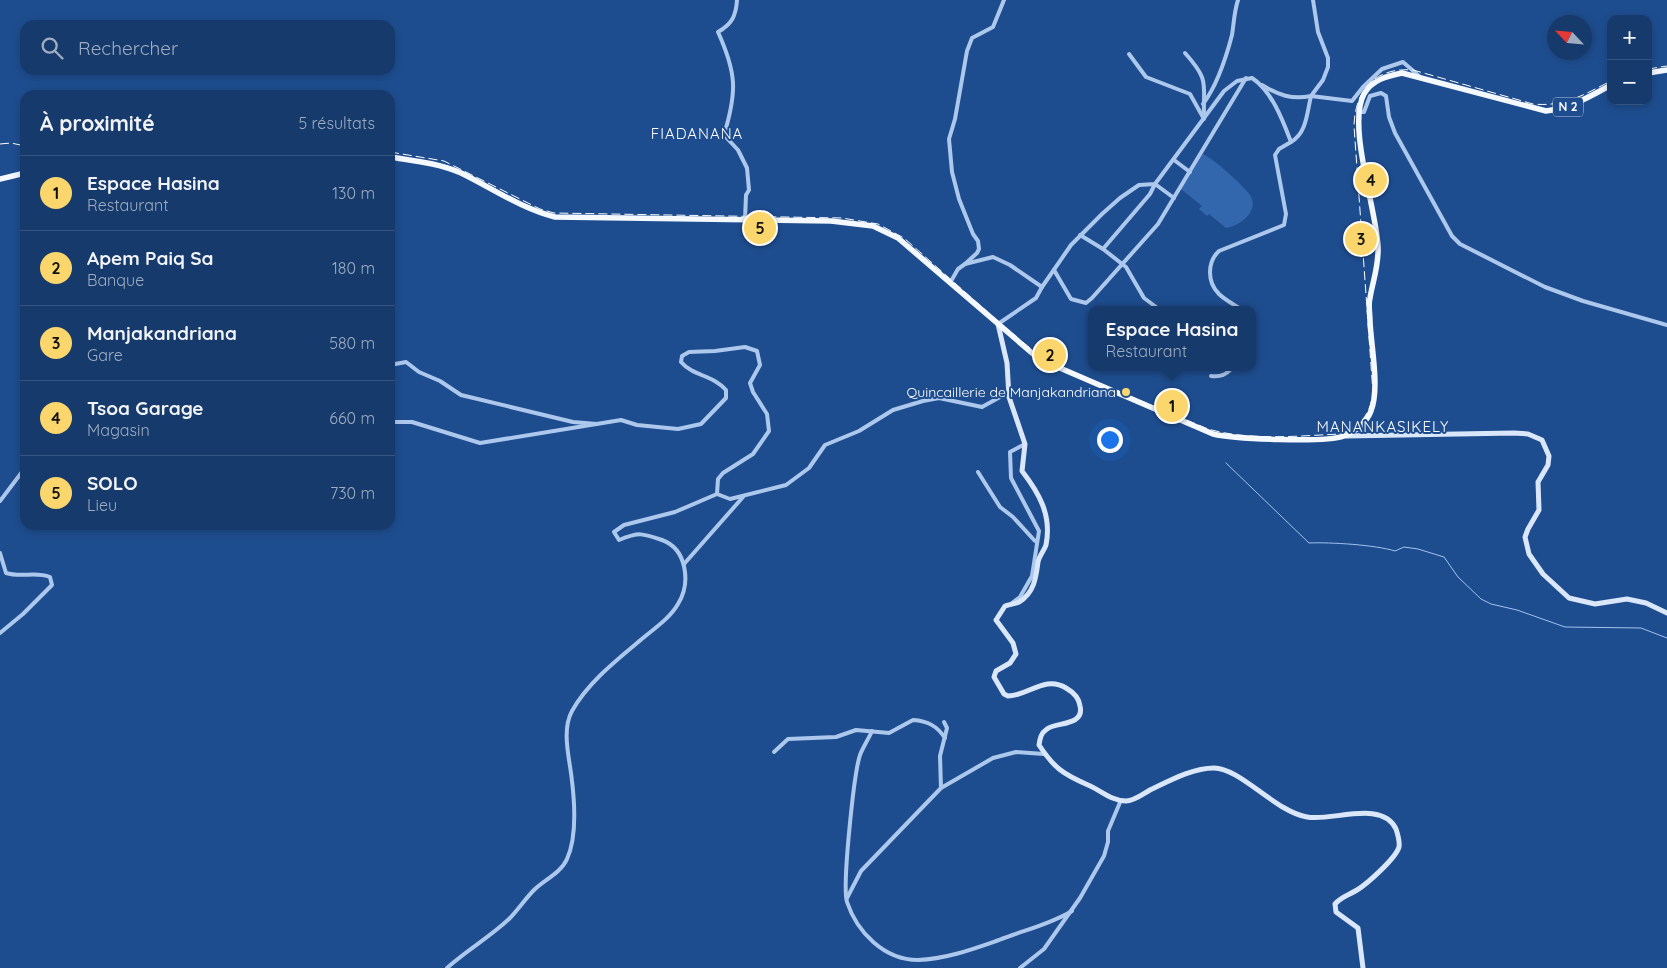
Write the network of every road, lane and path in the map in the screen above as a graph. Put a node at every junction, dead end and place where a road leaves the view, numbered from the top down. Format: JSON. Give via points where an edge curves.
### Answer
{"nodes":[{"id":1,"x":737,"y":0,"type":"edge"},
{"id":2,"x":1004,"y":0,"type":"edge"},
{"id":3,"x":1238,"y":0,"type":"edge"},
{"id":4,"x":1313,"y":0,"type":"edge"},
{"id":5,"x":1185,"y":53,"type":"dead end"},
{"id":6,"x":1129,"y":54,"type":"dead end"},
{"id":7,"x":1667,"y":70,"type":"edge"},
{"id":8,"x":1652,"y":72,"type":"edge"},
{"id":9,"x":1419,"y":76,"type":"junction"},
{"id":10,"x":1246,"y":78,"type":"junction"},
{"id":11,"x":1260,"y":83,"type":"junction"},
{"id":12,"x":1607,"y":87,"type":"edge"},
{"id":13,"x":1311,"y":96,"type":"junction"},
{"id":14,"x":1203,"y":104,"type":"junction"},
{"id":15,"x":1358,"y":112,"type":"junction"},
{"id":16,"x":1204,"y":119,"type":"junction"},
{"id":17,"x":1291,"y":142,"type":"junction"},
{"id":18,"x":395,"y":158,"type":"edge"},
{"id":19,"x":1174,"y":160,"type":"junction"},
{"id":20,"x":1190,"y":172,"type":"junction"},
{"id":21,"x":20,"y":174,"type":"edge"},
{"id":22,"x":0,"y":179,"type":"edge"},
{"id":23,"x":1155,"y":184,"type":"junction"},
{"id":24,"x":1174,"y":198,"type":"junction"},
{"id":25,"x":745,"y":220,"type":"junction"},
{"id":26,"x":1080,"y":235,"type":"junction"},
{"id":27,"x":1103,"y":249,"type":"junction"},
{"id":28,"x":965,"y":264,"type":"junction"},
{"id":29,"x":1123,"y":264,"type":"junction"},
{"id":30,"x":1054,"y":270,"type":"junction"},
{"id":31,"x":950,"y":283,"type":"junction"},
{"id":32,"x":1042,"y":287,"type":"junction"},
{"id":33,"x":1155,"y":306,"type":"edge"},
{"id":34,"x":1236,"y":306,"type":"edge"},
{"id":35,"x":998,"y":324,"type":"junction"},
{"id":36,"x":1667,"y":325,"type":"edge"},
{"id":37,"x":395,"y":364,"type":"edge"},
{"id":38,"x":1230,"y":371,"type":"edge"},
{"id":39,"x":1211,"y":376,"type":"dead end"},
{"id":40,"x":1009,"y":392,"type":"junction"},
{"id":41,"x":395,"y":422,"type":"edge"},
{"id":42,"x":602,"y":424,"type":"junction"},
{"id":43,"x":1344,"y":436,"type":"junction"},
{"id":44,"x":1025,"y":444,"type":"junction"},
{"id":45,"x":978,"y":472,"type":"dead end"},
{"id":46,"x":20,"y":475,"type":"edge"},
{"id":47,"x":717,"y":494,"type":"junction"},
{"id":48,"x":743,"y":497,"type":"junction"},
{"id":49,"x":0,"y":501,"type":"edge"},
{"id":50,"x":1036,"y":548,"type":"junction"},
{"id":51,"x":0,"y":553,"type":"edge"},
{"id":52,"x":684,"y":564,"type":"junction"},
{"id":53,"x":1012,"y":603,"type":"junction"},
{"id":54,"x":1667,"y":613,"type":"edge"},
{"id":55,"x":0,"y":633,"type":"edge"},
{"id":56,"x":944,"y":722,"type":"dead end"},
{"id":57,"x":872,"y":731,"type":"junction"},
{"id":58,"x":945,"y":738,"type":"junction"},
{"id":59,"x":774,"y":752,"type":"dead end"},
{"id":60,"x":1044,"y":754,"type":"junction"},
{"id":61,"x":941,"y":788,"type":"junction"},
{"id":62,"x":1120,"y":800,"type":"junction"},
{"id":63,"x":846,"y":900,"type":"junction"},
{"id":64,"x":1072,"y":911,"type":"junction"},
{"id":65,"x":447,"y":968,"type":"edge"},
{"id":66,"x":1020,"y":968,"type":"edge"},
{"id":67,"x":1363,"y":968,"type":"edge"}],
"edges":[{"from":1,"to":25,"type":"street","via":[[736,14],[729,26],[718,32],[732,68],[732,108],[724,135],[744,158],[749,180]]},
{"from":2,"to":28,"type":"street","via":[[992,27],[972,38],[949,139],[952,172],[979,249],[978,254]]},
{"from":3,"to":14,"type":"street","via":[[1226,58]]},
{"from":4,"to":13,"type":"street","via":[[1328,66],[1323,80]]},
{"from":5,"to":14,"type":"street","via":[[1203,80],[1206,89]]},
{"from":6,"to":16,"type":"street","via":[[1146,77],[1190,94]]},
{"from":7,"to":8,"type":"main road"},
{"from":9,"to":12,"type":"main road","number":"N 2","via":[[1546,111],[1563,109]]},
{"from":9,"to":13,"type":"street","via":[[1403,62],[1382,69],[1352,101]]},
{"from":9,"to":15,"type":"main road","number":"N 2","via":[[1402,73],[1375,82],[1364,94]]},
{"from":10,"to":11,"type":"street"},
{"from":10,"to":16,"type":"street","via":[[1230,85]]},
{"from":10,"to":20,"type":"street"},
{"from":11,"to":13,"type":"street","via":[[1289,97]]},
{"from":11,"to":17,"type":"street"},
{"from":13,"to":17,"type":"street","via":[[1306,122],[1297,139]]},
{"from":14,"to":16,"type":"street"},
{"from":15,"to":36,"type":"street","via":[[1364,112],[1370,96],[1375,93],[1386,96],[1388,117],[1395,133],[1452,236],[1460,244],[1545,287]]},
{"from":15,"to":43,"type":"main road","number":"N 2","via":[[1358,133],[1374,209],[1378,247],[1378,272],[1369,300],[1374,398],[1366,420]]},
{"from":16,"to":19,"type":"street"},
{"from":17,"to":34,"type":"street","via":[[1274,155],[1286,214],[1284,225],[1213,256],[1209,269],[1213,287]]},
{"from":18,"to":25,"type":"main road","number":"N 2","via":[[436,164],[555,217]]},
{"from":19,"to":20,"type":"street"},
{"from":19,"to":23,"type":"street"},
{"from":20,"to":24,"type":"street"},
{"from":21,"to":22,"type":"main road"},
{"from":23,"to":24,"type":"street"},
{"from":23,"to":26,"type":"street","via":[[1139,185]]},
{"from":23,"to":27,"type":"street"},
{"from":24,"to":29,"type":"street","via":[[1158,224]]},
{"from":25,"to":31,"type":"main road","number":"N 2","via":[[831,221],[873,226],[898,238]]},
{"from":26,"to":27,"type":"street"},
{"from":26,"to":30,"type":"street"},
{"from":27,"to":29,"type":"street"},
{"from":28,"to":31,"type":"street"},
{"from":28,"to":32,"type":"street","via":[[993,257]]},
{"from":29,"to":30,"type":"street","via":[[1086,302],[1071,300]]},
{"from":29,"to":33,"type":"street","via":[[1144,298]]},
{"from":30,"to":32,"type":"street"},
{"from":31,"to":35,"type":"main road","number":"N 2"},
{"from":32,"to":35,"type":"street","via":[[1036,298]]},
{"from":35,"to":40,"type":"street","via":[[1007,363]]},
{"from":35,"to":43,"type":"main road","number":"N 2","via":[[1039,360],[1213,434],[1228,438],[1320,439]]},
{"from":37,"to":42,"type":"street","via":[[406,362],[462,395],[573,422]]},
{"from":38,"to":39,"type":"street"},
{"from":40,"to":44,"type":"street"},
{"from":40,"to":48,"type":"street","via":[[982,407],[940,398],[893,410],[859,431],[825,445],[810,468],[786,485]]},
{"from":41,"to":42,"type":"street","via":[[412,422],[480,443]]},
{"from":42,"to":47,"type":"street","via":[[621,420],[678,429],[702,424],[726,398],[726,390],[711,377],[687,369],[681,362],[682,356],[689,352],[745,347],[757,351],[760,365],[750,382],[767,414],[769,431],[753,454],[718,479]]},
{"from":43,"to":54,"type":"street","via":[[1514,433],[1542,440],[1549,456],[1548,465],[1538,482],[1539,510],[1525,537],[1529,554],[1543,574],[1569,598],[1595,604],[1627,599],[1646,603]]},
{"from":44,"to":50,"type":"street","via":[[1010,452],[1010,471],[1039,531]]},
{"from":44,"to":53,"type":"street","via":[[1022,471],[1043,501],[1047,538],[1038,561],[1035,584],[1027,595]]},
{"from":45,"to":50,"type":"street","via":[[1000,507],[1034,538]]},
{"from":46,"to":49,"type":"street"},
{"from":47,"to":48,"type":"street","via":[[730,499]]},
{"from":47,"to":52,"type":"street","via":[[614,532],[619,540],[639,534],[669,542],[677,548]]},
{"from":48,"to":52,"type":"street"},
{"from":50,"to":53,"type":"street","via":[[1032,576],[1020,597]]},
{"from":51,"to":55,"type":"street","via":[[6,573],[19,576],[43,573],[50,577],[52,585]]},
{"from":52,"to":65,"type":"street","via":[[684,588],[678,604],[659,625],[618,659],[584,696],[569,718],[568,749],[574,818],[573,838],[566,860],[508,920]]},
{"from":53,"to":60,"type":"street","via":[[1005,606],[996,620],[1013,643],[1016,654],[1010,663],[996,671],[994,677],[1004,694],[1014,696],[1050,683],[1066,688],[1077,697],[1081,708],[1079,716],[1072,722],[1054,725],[1040,735],[1039,745]]},
{"from":56,"to":58,"type":"street"},
{"from":57,"to":58,"type":"street","via":[[889,733],[913,720],[938,728]]},
{"from":57,"to":59,"type":"street","via":[[856,730],[836,737],[788,739]]},
{"from":57,"to":63,"type":"street","via":[[860,756]]},
{"from":58,"to":61,"type":"street","via":[[940,756]]},
{"from":60,"to":61,"type":"street","via":[[1016,752],[993,758]]},
{"from":60,"to":62,"type":"street","via":[[1063,774]]},
{"from":61,"to":63,"type":"street","via":[[860,871]]},
{"from":62,"to":64,"type":"street","via":[[1108,831],[1104,856]]},
{"from":62,"to":67,"type":"street","via":[[1128,801],[1182,776],[1215,768],[1228,770],[1266,798],[1307,817],[1369,813],[1385,817],[1395,826],[1399,849],[1371,879],[1340,899],[1334,909],[1358,928]]},
{"from":63,"to":64,"type":"street","via":[[858,926],[872,941],[895,955],[919,960],[967,952],[1030,928],[1053,923]]},
{"from":64,"to":66,"type":"street","via":[[1044,949]]}]}
